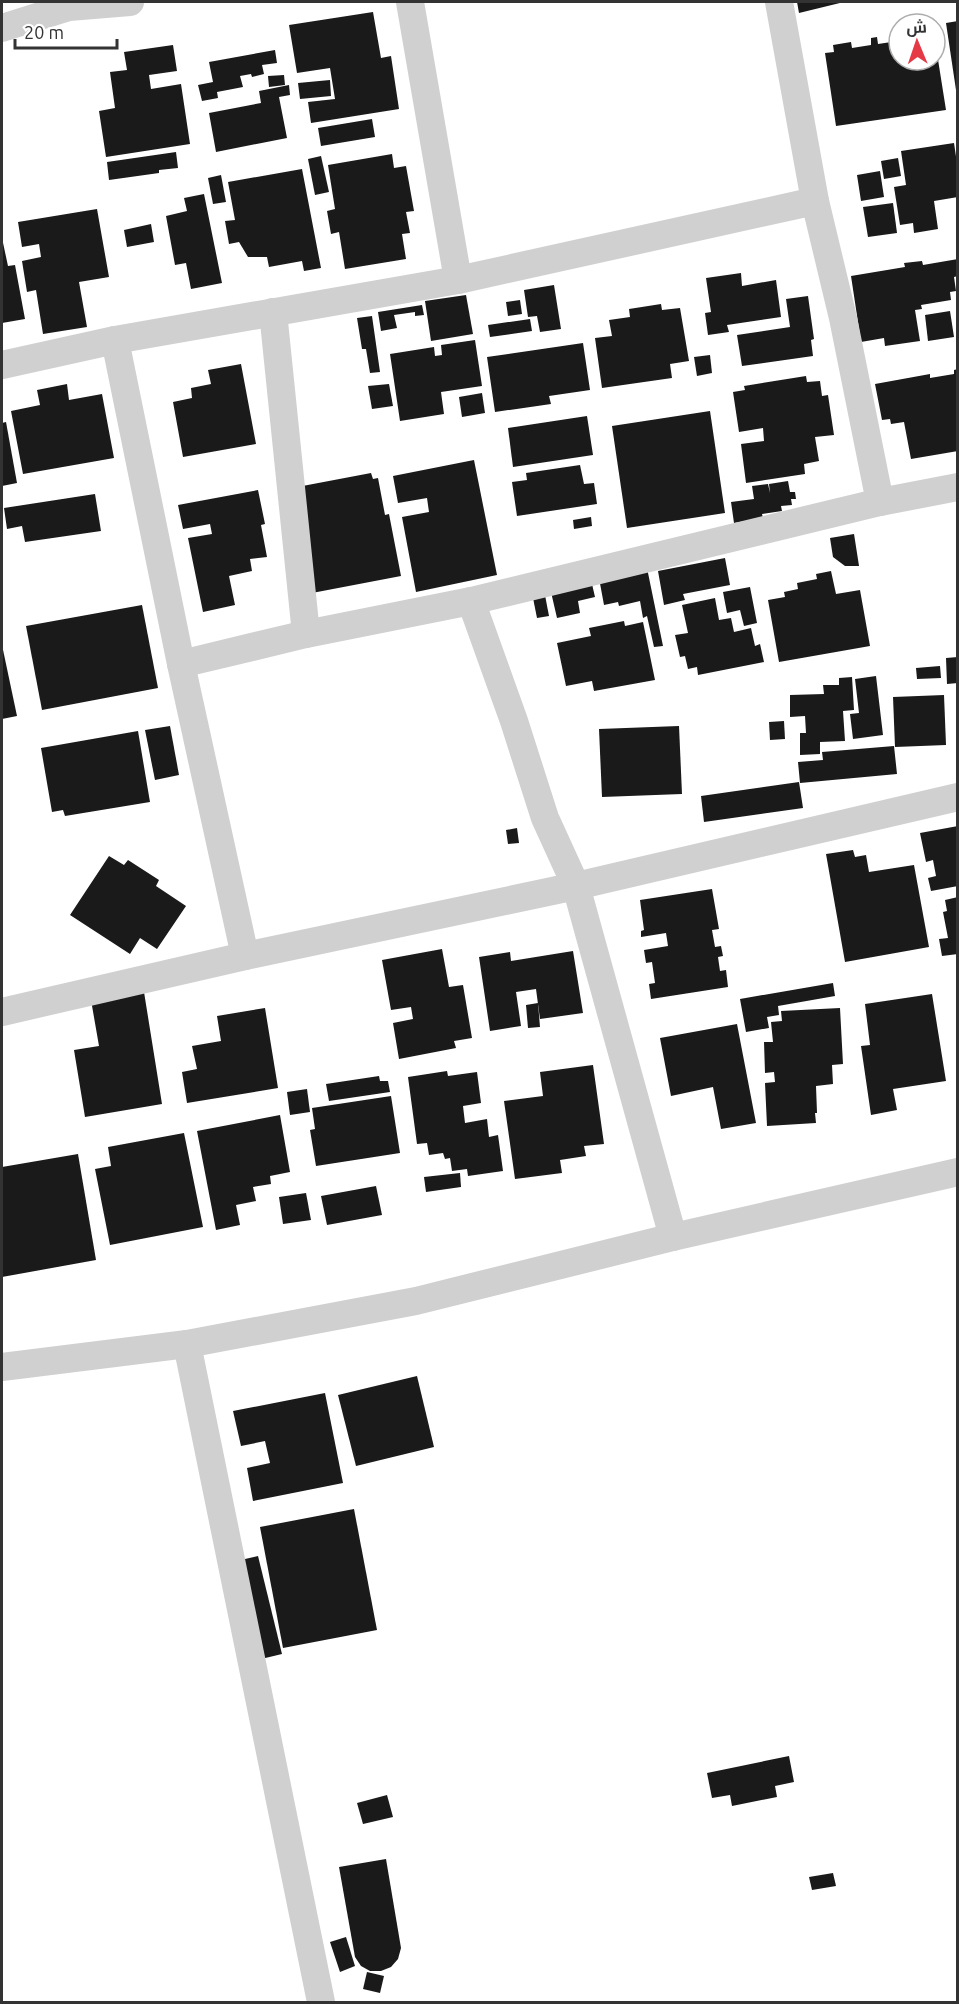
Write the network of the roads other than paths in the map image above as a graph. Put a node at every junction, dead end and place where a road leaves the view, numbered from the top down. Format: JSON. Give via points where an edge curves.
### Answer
{"nodes":[{"id":1,"x":130,"y":2,"type":"edge"},
{"id":2,"x":410,"y":2,"type":"edge"},
{"id":3,"x":779,"y":2,"type":"edge"},
{"id":4,"x":68,"y":4,"type":"edge"},
{"id":5,"x":2,"y":28,"type":"edge"},
{"id":6,"x":815,"y":201,"type":"junction"},
{"id":7,"x":458,"y":280,"type":"junction"},
{"id":8,"x":273,"y":312,"type":"junction"},
{"id":9,"x":114,"y":340,"type":"junction"},
{"id":10,"x":2,"y":365,"type":"edge"},
{"id":11,"x":957,"y":488,"type":"edge"},
{"id":12,"x":880,"y":502,"type":"junction"},
{"id":13,"x":471,"y":601,"type":"junction"},
{"id":14,"x":306,"y":634,"type":"junction"},
{"id":15,"x":181,"y":664,"type":"junction"},
{"id":16,"x":957,"y":797,"type":"edge"},
{"id":17,"x":576,"y":886,"type":"junction"},
{"id":18,"x":245,"y":956,"type":"junction"},
{"id":19,"x":2,"y":1012,"type":"edge"},
{"id":20,"x":957,"y":1172,"type":"edge"},
{"id":21,"x":673,"y":1237,"type":"junction"},
{"id":22,"x":187,"y":1344,"type":"junction"},
{"id":23,"x":2,"y":1367,"type":"edge"},
{"id":24,"x":321,"y":2002,"type":"edge"}],
"edges":[{"from":1,"to":4,"type":"street"},
{"from":2,"to":7,"type":"street"},
{"from":3,"to":6,"type":"street"},
{"from":4,"to":5,"type":"street"},
{"from":6,"to":7,"type":"street"},
{"from":6,"to":12,"type":"street"},
{"from":7,"to":8,"type":"street"},
{"from":8,"to":9,"type":"street"},
{"from":8,"to":14,"type":"street"},
{"from":9,"to":10,"type":"street"},
{"from":9,"to":15,"type":"street"},
{"from":11,"to":12,"type":"street"},
{"from":12,"to":13,"type":"street"},
{"from":13,"to":14,"type":"street"},
{"from":13,"to":17,"type":"street","via":[[545,818]]},
{"from":14,"to":15,"type":"street"},
{"from":15,"to":18,"type":"street"},
{"from":16,"to":17,"type":"street"},
{"from":17,"to":18,"type":"street"},
{"from":17,"to":21,"type":"street"},
{"from":18,"to":19,"type":"street"},
{"from":20,"to":21,"type":"street"},
{"from":21,"to":22,"type":"street","via":[[416,1301]]},
{"from":22,"to":23,"type":"street"},
{"from":22,"to":24,"type":"street"}]}
